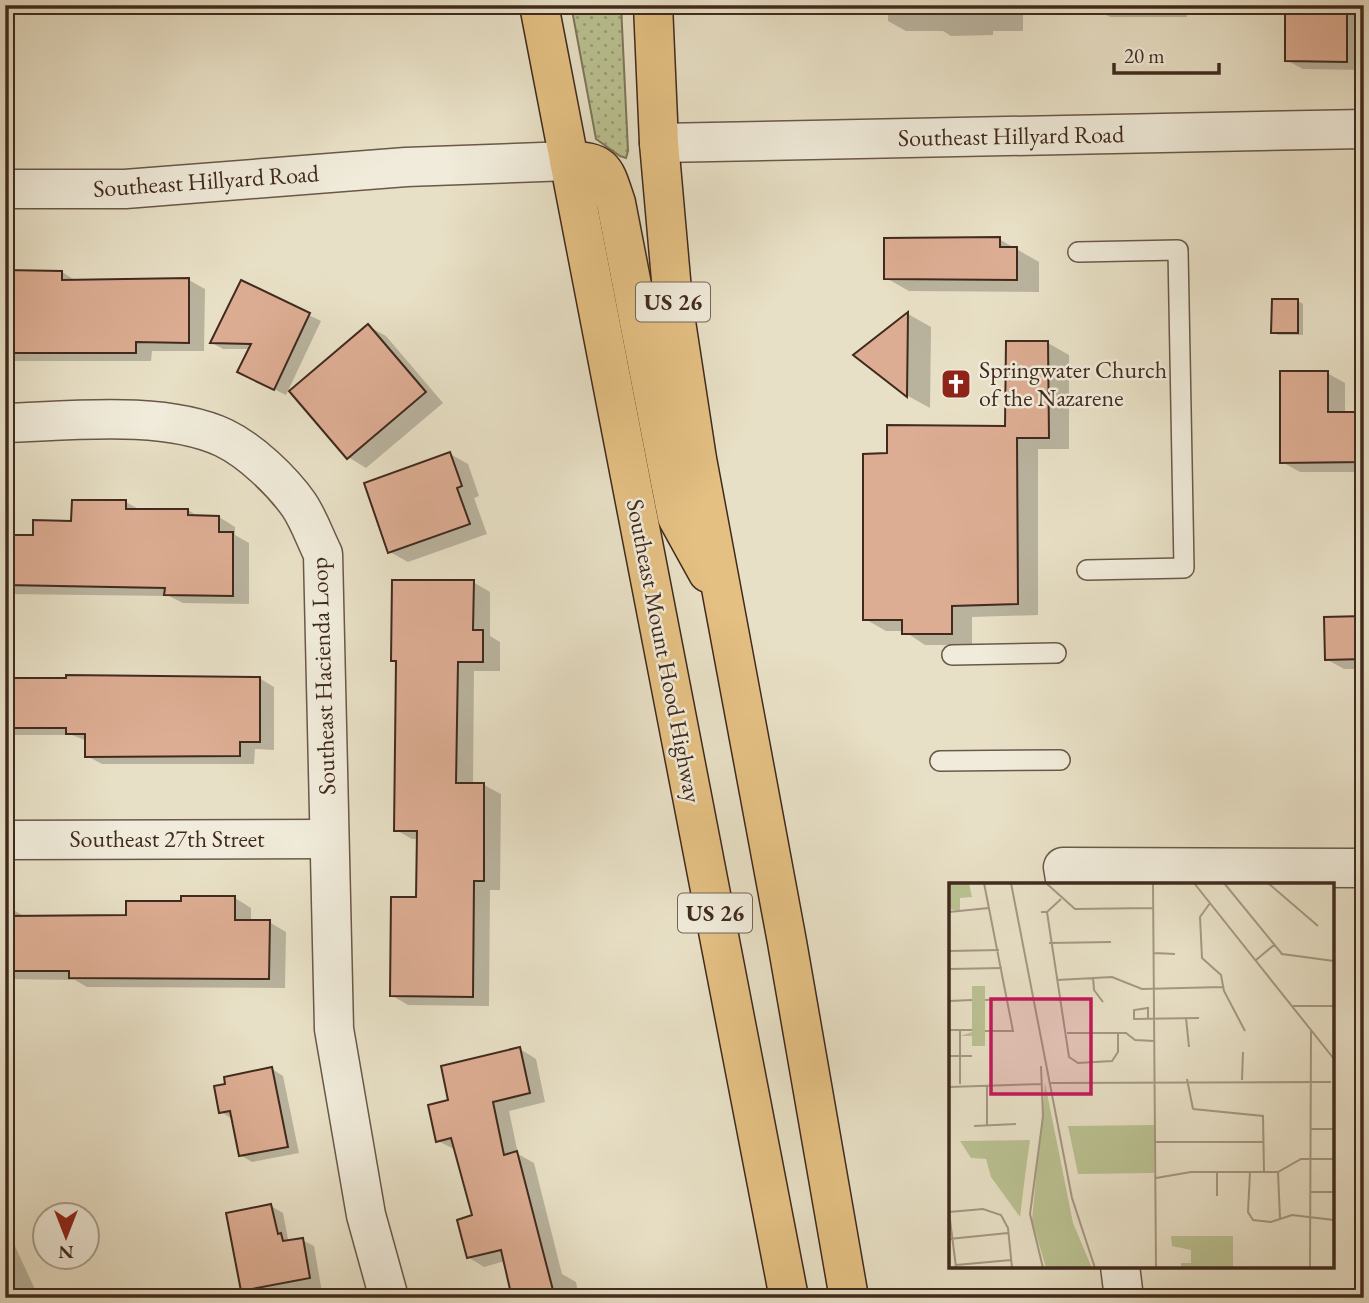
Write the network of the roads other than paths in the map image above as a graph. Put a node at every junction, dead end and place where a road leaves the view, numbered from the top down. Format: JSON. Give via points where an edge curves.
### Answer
{"nodes":[{"id":1,"x":539,"y":5,"type":"edge"},
{"id":2,"x":653,"y":5,"type":"edge"},
{"id":3,"x":1364,"y":129,"type":"edge"},
{"id":4,"x":659,"y":143,"type":"junction"},
{"id":5,"x":569,"y":161,"type":"junction"},
{"id":6,"x":5,"y":189,"type":"edge"},
{"id":7,"x":1078,"y":252,"type":"dead end"},
{"id":8,"x":5,"y":423,"type":"edge"},
{"id":9,"x":1087,"y":570,"type":"dead end"},
{"id":10,"x":722,"y":596,"type":"junction"},
{"id":11,"x":1056,"y":653,"type":"dead end"},
{"id":12,"x":952,"y":655,"type":"dead end"},
{"id":13,"x":1060,"y":760,"type":"dead end"},
{"id":14,"x":940,"y":761,"type":"dead end"},
{"id":15,"x":328,"y":839,"type":"junction"},
{"id":16,"x":5,"y":840,"type":"edge"},
{"id":17,"x":1364,"y":867,"type":"edge"},
{"id":18,"x":1065,"y":876,"type":"edge"},
{"id":19,"x":1120,"y":1268,"type":"edge"},
{"id":20,"x":389,"y":1298,"type":"edge"},
{"id":21,"x":789,"y":1298,"type":"edge"},
{"id":22,"x":849,"y":1298,"type":"edge"},
{"id":23,"x":1124,"y":1298,"type":"edge"}],
"edges":[{"from":1,"to":5,"type":"highway","name":"Southeast Mount Hood Highway","number":"US 26"},
{"from":2,"to":4,"type":"highway","number":"US 26"},
{"from":3,"to":4,"type":"street","name":"Southeast Hillyard Road"},
{"from":4,"to":10,"type":"highway","number":"US 26","via":[[673,302]]},
{"from":5,"to":6,"type":"street","name":"Southeast Hillyard Road","via":[[406,167],[125,189]]},
{"from":5,"to":10,"type":"highway","via":[[600,166],[608,178],[677,517]]},
{"from":5,"to":21,"type":"highway","name":"Southeast Mount Hood Highway","number":"US 26"},
{"from":7,"to":9,"type":"lane","via":[[1178,250],[1184,568]]},
{"from":8,"to":15,"type":"street","name":"Southeast Hacienda Loop","via":[[109,419],[178,425],[224,438],[265,466],[300,506],[323,554]]},
{"from":10,"to":22,"type":"highway","number":"US 26"},
{"from":11,"to":12,"type":"lane"},
{"from":13,"to":14,"type":"lane"},
{"from":15,"to":16,"type":"street","name":"Southeast 27th Street"},
{"from":15,"to":20,"type":"street","name":"Southeast Hacienda Loop","via":[[334,1029],[366,1215]]},
{"from":17,"to":18,"type":"street"},
{"from":19,"to":23,"type":"street"}]}
